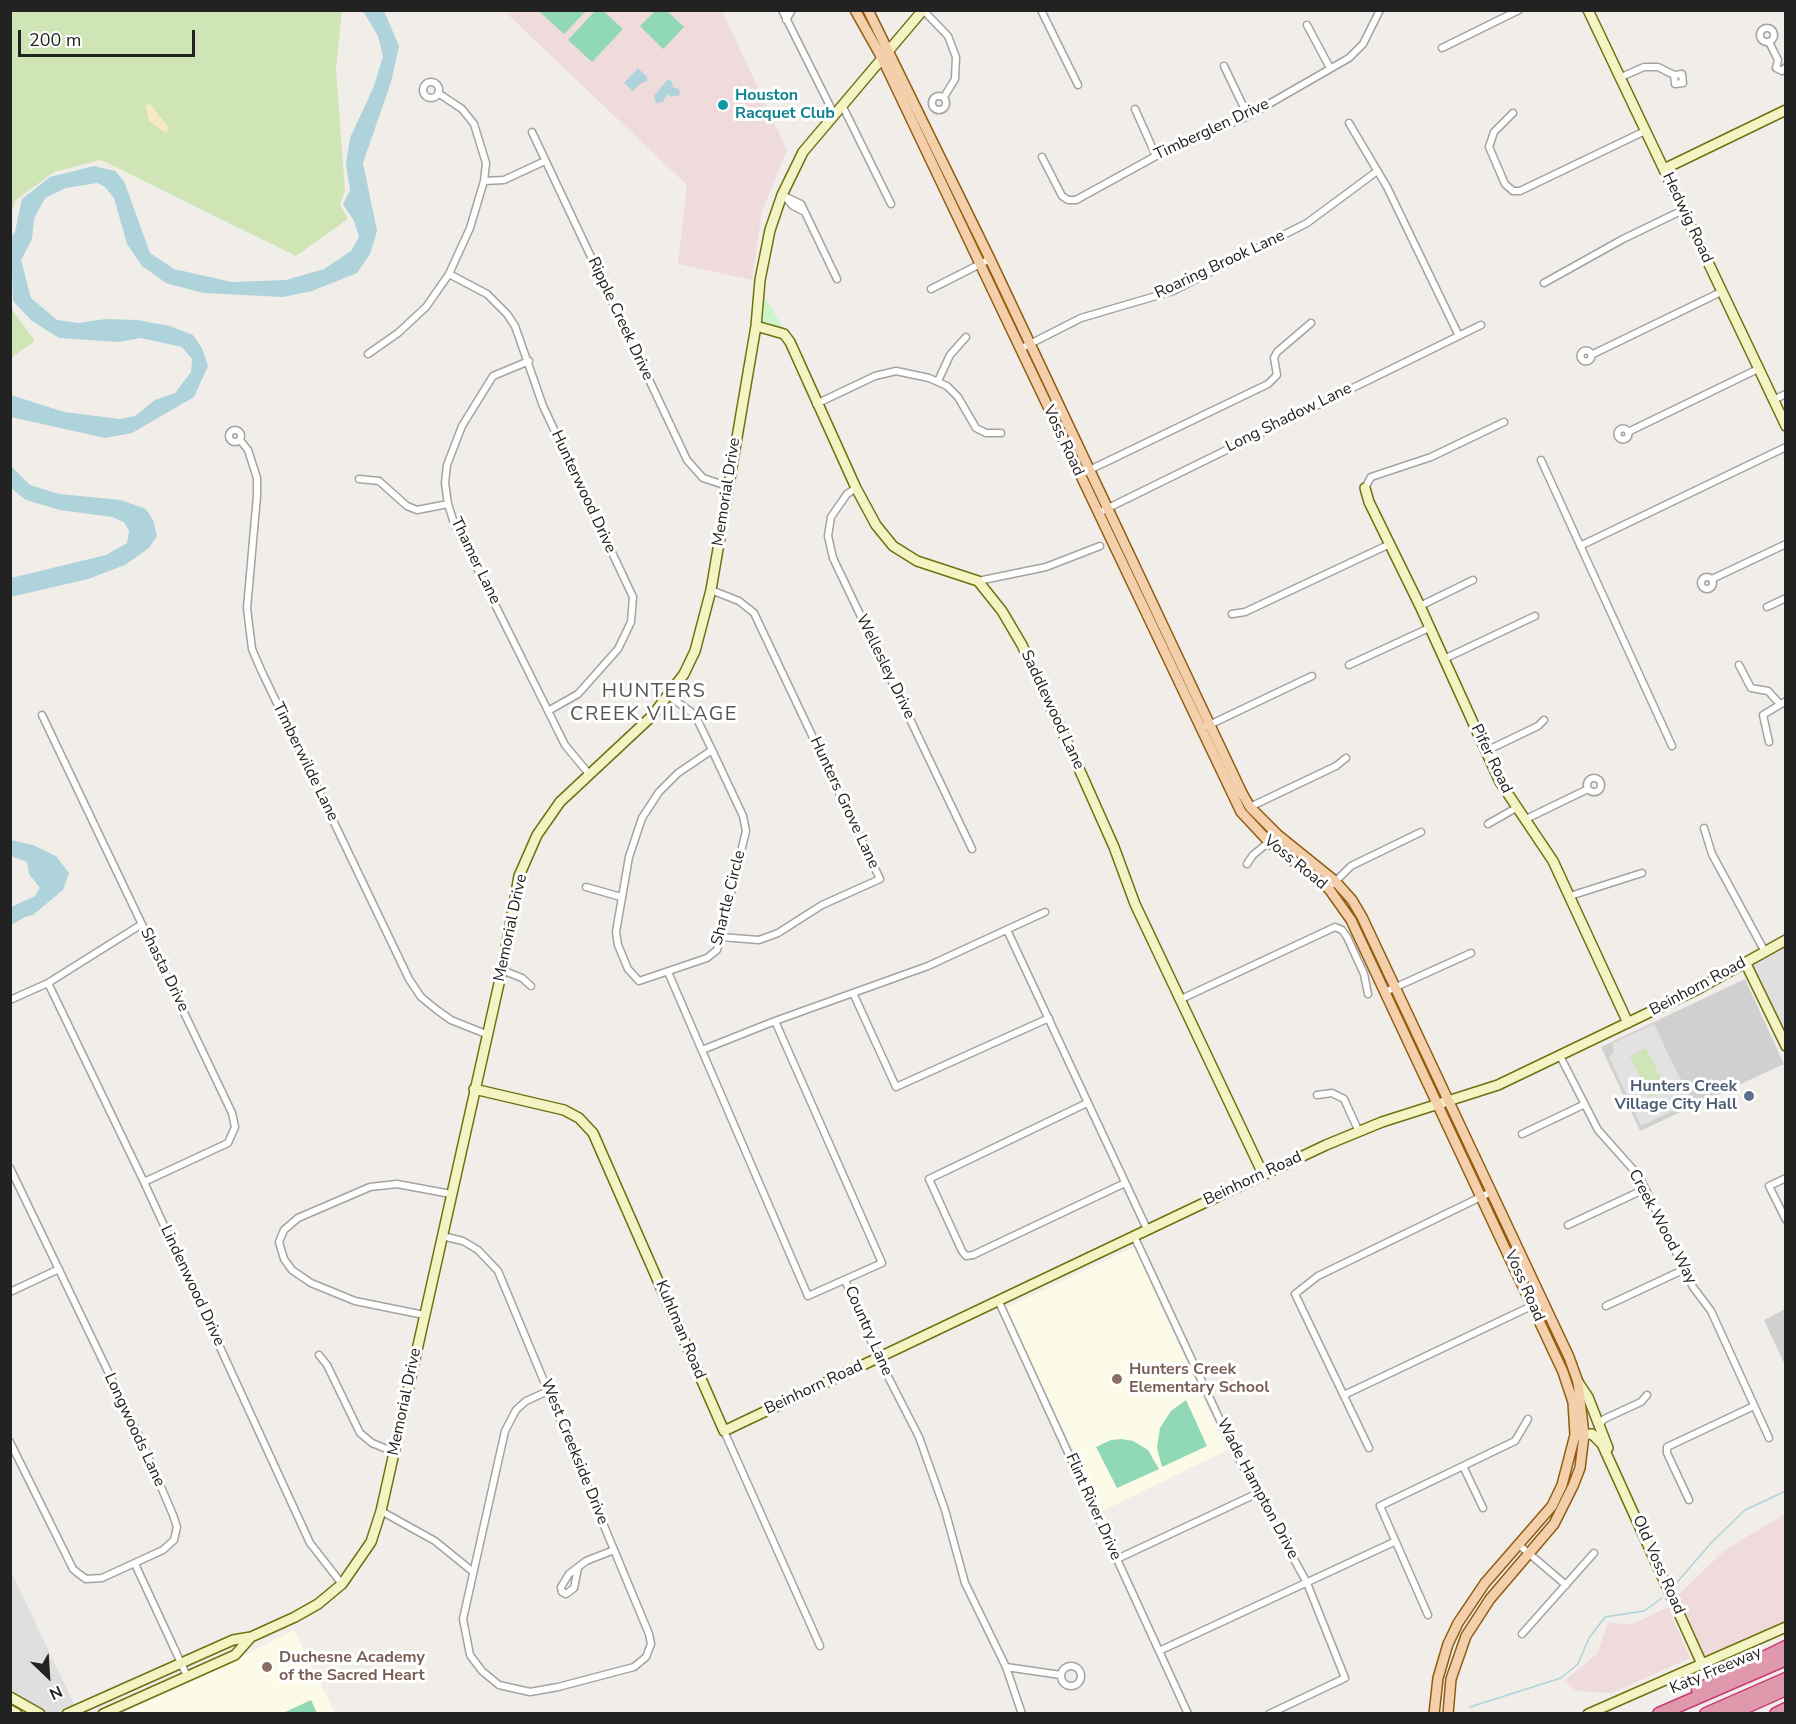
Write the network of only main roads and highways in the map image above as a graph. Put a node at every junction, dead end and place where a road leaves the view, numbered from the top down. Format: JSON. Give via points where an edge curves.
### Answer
{"nodes":[{"id":1,"x":855,"y":10,"type":"edge"},
{"id":2,"x":868,"y":10,"type":"edge"},
{"id":3,"x":886,"y":55,"type":"junction"},
{"id":4,"x":1059,"y":405,"type":"junction"},
{"id":5,"x":1048,"y":410,"type":"junction"},
{"id":6,"x":1150,"y":597,"type":"junction"},
{"id":7,"x":1140,"y":601,"type":"junction"},
{"id":8,"x":1183,"y":666,"type":"junction"},
{"id":9,"x":1173,"y":670,"type":"junction"},
{"id":10,"x":1242,"y":793,"type":"junction"},
{"id":11,"x":1233,"y":797,"type":"junction"},
{"id":12,"x":1389,"y":990,"type":"junction"},
{"id":13,"x":1486,"y":1194,"type":"junction"},
{"id":14,"x":1583,"y":1435,"type":"junction"},
{"id":15,"x":1458,"y":1623,"type":"junction"},
{"id":16,"x":1471,"y":1628,"type":"junction"},
{"id":17,"x":1785,"y":1647,"type":"edge"},
{"id":18,"x":1785,"y":1659,"type":"edge"},
{"id":19,"x":1785,"y":1679,"type":"edge"},
{"id":20,"x":1785,"y":1689,"type":"edge"},
{"id":21,"x":1785,"y":1709,"type":"edge"},
{"id":22,"x":1449,"y":1710,"type":"edge"},
{"id":23,"x":1662,"y":1712,"type":"edge"},
{"id":24,"x":1434,"y":1713,"type":"edge"},
{"id":25,"x":1706,"y":1713,"type":"edge"},
{"id":26,"x":1730,"y":1713,"type":"edge"},
{"id":27,"x":1776,"y":1713,"type":"edge"}],
"edges":[{"from":1,"to":3,"type":"main road","name":"Voss Road"},
{"from":2,"to":3,"type":"main road","name":"Voss Road"},
{"from":3,"to":4,"type":"main road","name":"Voss Road"},
{"from":3,"to":5,"type":"main road","name":"Voss Road"},
{"from":4,"to":5,"type":"main road"},
{"from":4,"to":6,"type":"main road","name":"Voss Road"},
{"from":5,"to":7,"type":"main road","name":"Voss Road"},
{"from":6,"to":7,"type":"main road"},
{"from":6,"to":8,"type":"main road","name":"Voss Road"},
{"from":7,"to":9,"type":"main road","name":"Voss Road"},
{"from":8,"to":9,"type":"main road"},
{"from":8,"to":10,"type":"main road","name":"Voss Road"},
{"from":9,"to":11,"type":"main road","name":"Voss Road"},
{"from":10,"to":11,"type":"main road"},
{"from":10,"to":12,"type":"main road","name":"Voss Road","via":[[1250,807],[1278,835],[1335,880],[1362,917]]},
{"from":11,"to":12,"type":"main road","name":"Voss Road","via":[[1240,812],[1269,842],[1329,889],[1351,920]]},
{"from":12,"to":13,"type":"main road","name":"Voss Road"},
{"from":13,"to":14,"type":"main road","name":"Voss Road","via":[[1563,1372]]},
{"from":13,"to":14,"type":"main road","name":"Voss Road","via":[[1542,1301],[1578,1382]]},
{"from":14,"to":15,"type":"main road","name":"Voss Road","via":[[1552,1506],[1485,1583]]},
{"from":14,"to":16,"type":"main road","name":"Voss Road","via":[[1580,1468],[1554,1524],[1490,1599]]},
{"from":15,"to":16,"type":"main road"},
{"from":15,"to":24,"type":"main road","name":"Voss Road","via":[[1438,1678]]},
{"from":16,"to":22,"type":"main road","name":"Voss Road","via":[[1451,1678]]},
{"from":17,"to":23,"type":"highway","via":[[1713,1681]]},
{"from":18,"to":23,"type":"highway","name":"Katy Freeway"},
{"from":19,"to":25,"type":"highway"},
{"from":20,"to":26,"type":"highway"},
{"from":21,"to":27,"type":"highway"}]}
